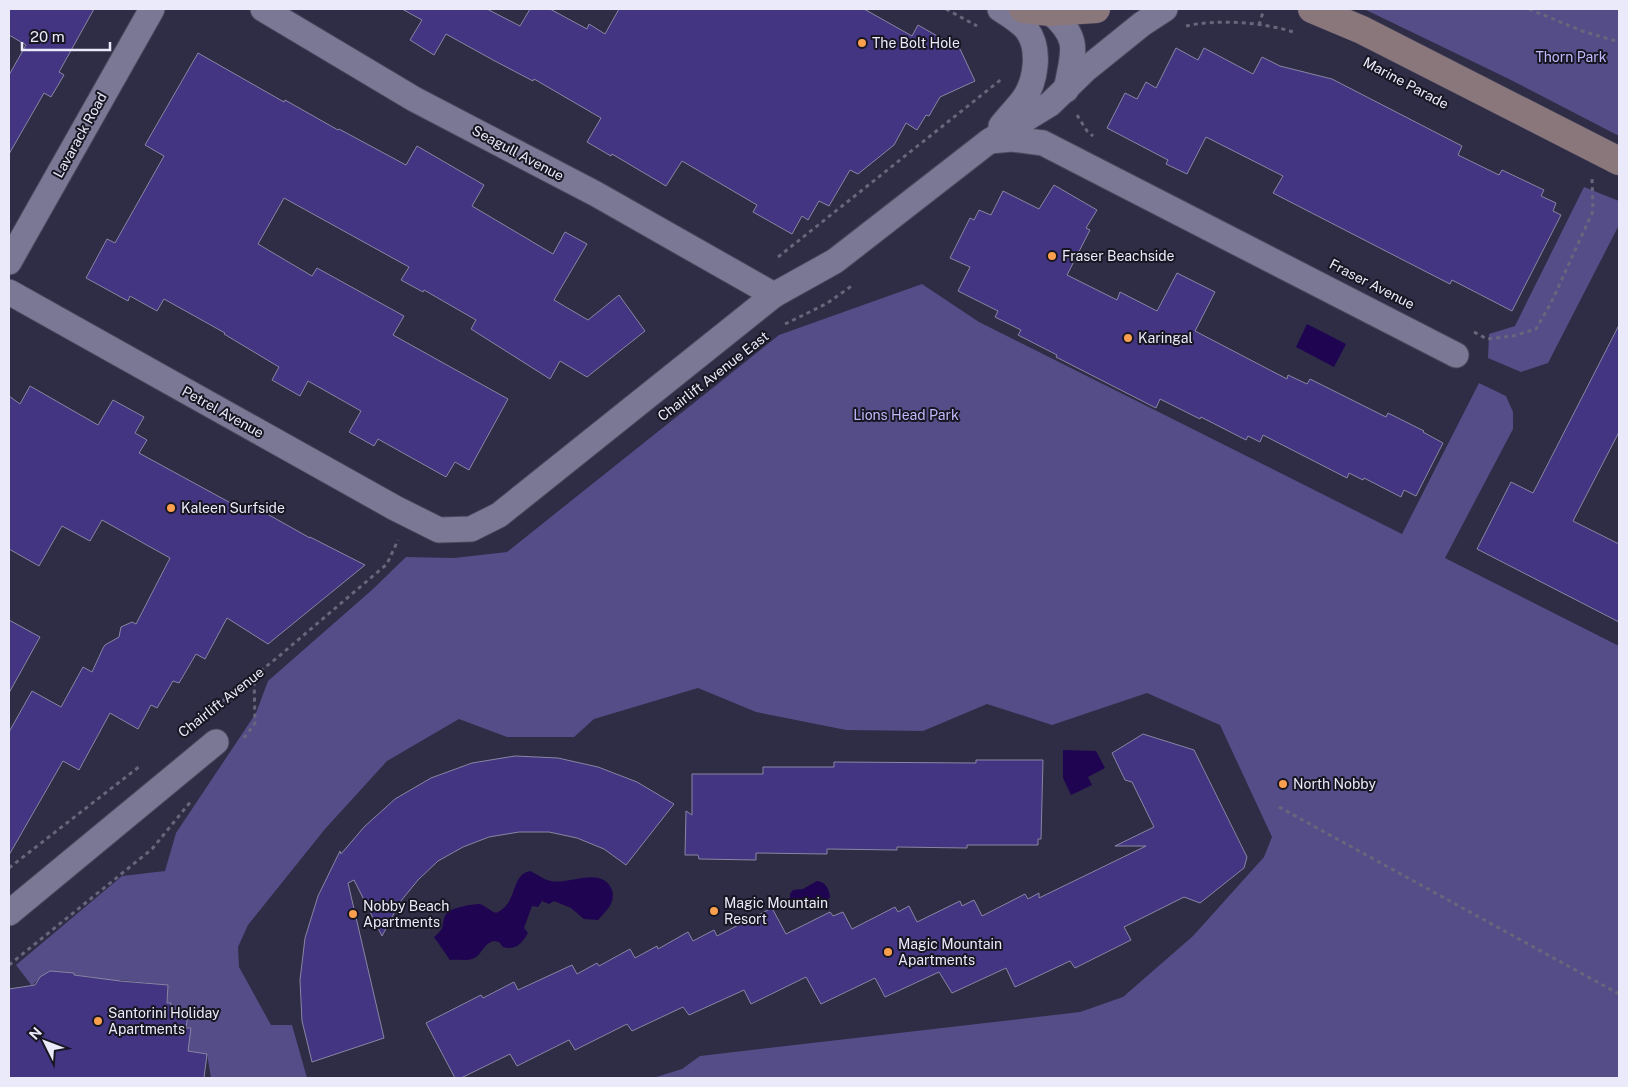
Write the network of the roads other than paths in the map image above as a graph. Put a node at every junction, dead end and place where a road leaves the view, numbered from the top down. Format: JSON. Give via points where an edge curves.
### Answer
{"nodes":[{"id":1,"x":152,"y":9,"type":"edge"},
{"id":2,"x":262,"y":9,"type":"edge"},
{"id":3,"x":1000,"y":9,"type":"edge"},
{"id":4,"x":1023,"y":9,"type":"edge"},
{"id":5,"x":1165,"y":9,"type":"edge"},
{"id":6,"x":1312,"y":9,"type":"edge"},
{"id":7,"x":1069,"y":13,"type":"edge"},
{"id":8,"x":1035,"y":52,"type":"junction"},
{"id":9,"x":1066,"y":90,"type":"junction"},
{"id":10,"x":988,"y":142,"type":"junction"},
{"id":11,"x":1619,"y":161,"type":"edge"},
{"id":12,"x":9,"y":262,"type":"edge"},
{"id":13,"x":9,"y":292,"type":"edge"},
{"id":14,"x":774,"y":295,"type":"junction"},
{"id":15,"x":1456,"y":355,"type":"dead end"},
{"id":16,"x":439,"y":530,"type":"joint"},
{"id":17,"x":216,"y":742,"type":"dead end"},
{"id":18,"x":9,"y":913,"type":"edge"}],
"edges":[{"from":1,"to":12,"type":"street","name":"Lavarack Road"},
{"from":2,"to":14,"type":"street","name":"Seagull Avenue","via":[[414,99],[596,194]]},
{"from":3,"to":8,"type":"street","name":"Chairlift Avenue East","via":[[1027,29]]},
{"from":4,"to":7,"type":"street"},
{"from":5,"to":9,"type":"street","name":"Chairlift Avenue East","via":[[1085,70]]},
{"from":6,"to":11,"type":"street","name":"Marine Parade","via":[[1362,30]]},
{"from":7,"to":8,"type":"street","via":[[1052,23]]},
{"from":7,"to":9,"type":"street","via":[[1074,52]]},
{"from":8,"to":10,"type":"street","name":"Chairlift Avenue East","via":[[1035,66],[1024,98]]},
{"from":9,"to":10,"type":"street","name":"Chairlift Avenue East","via":[[1050,104]]},
{"from":10,"to":14,"type":"street","name":"Chairlift Avenue East","via":[[835,261]]},
{"from":10,"to":15,"type":"street","name":"Fraser Avenue","via":[[1043,143]]},
{"from":13,"to":16,"type":"street","name":"Petrel Avenue"},
{"from":14,"to":16,"type":"street","name":"Chairlift Avenue East","via":[[499,516],[471,529]]},
{"from":17,"to":18,"type":"street","name":"Chairlift Avenue"}]}
